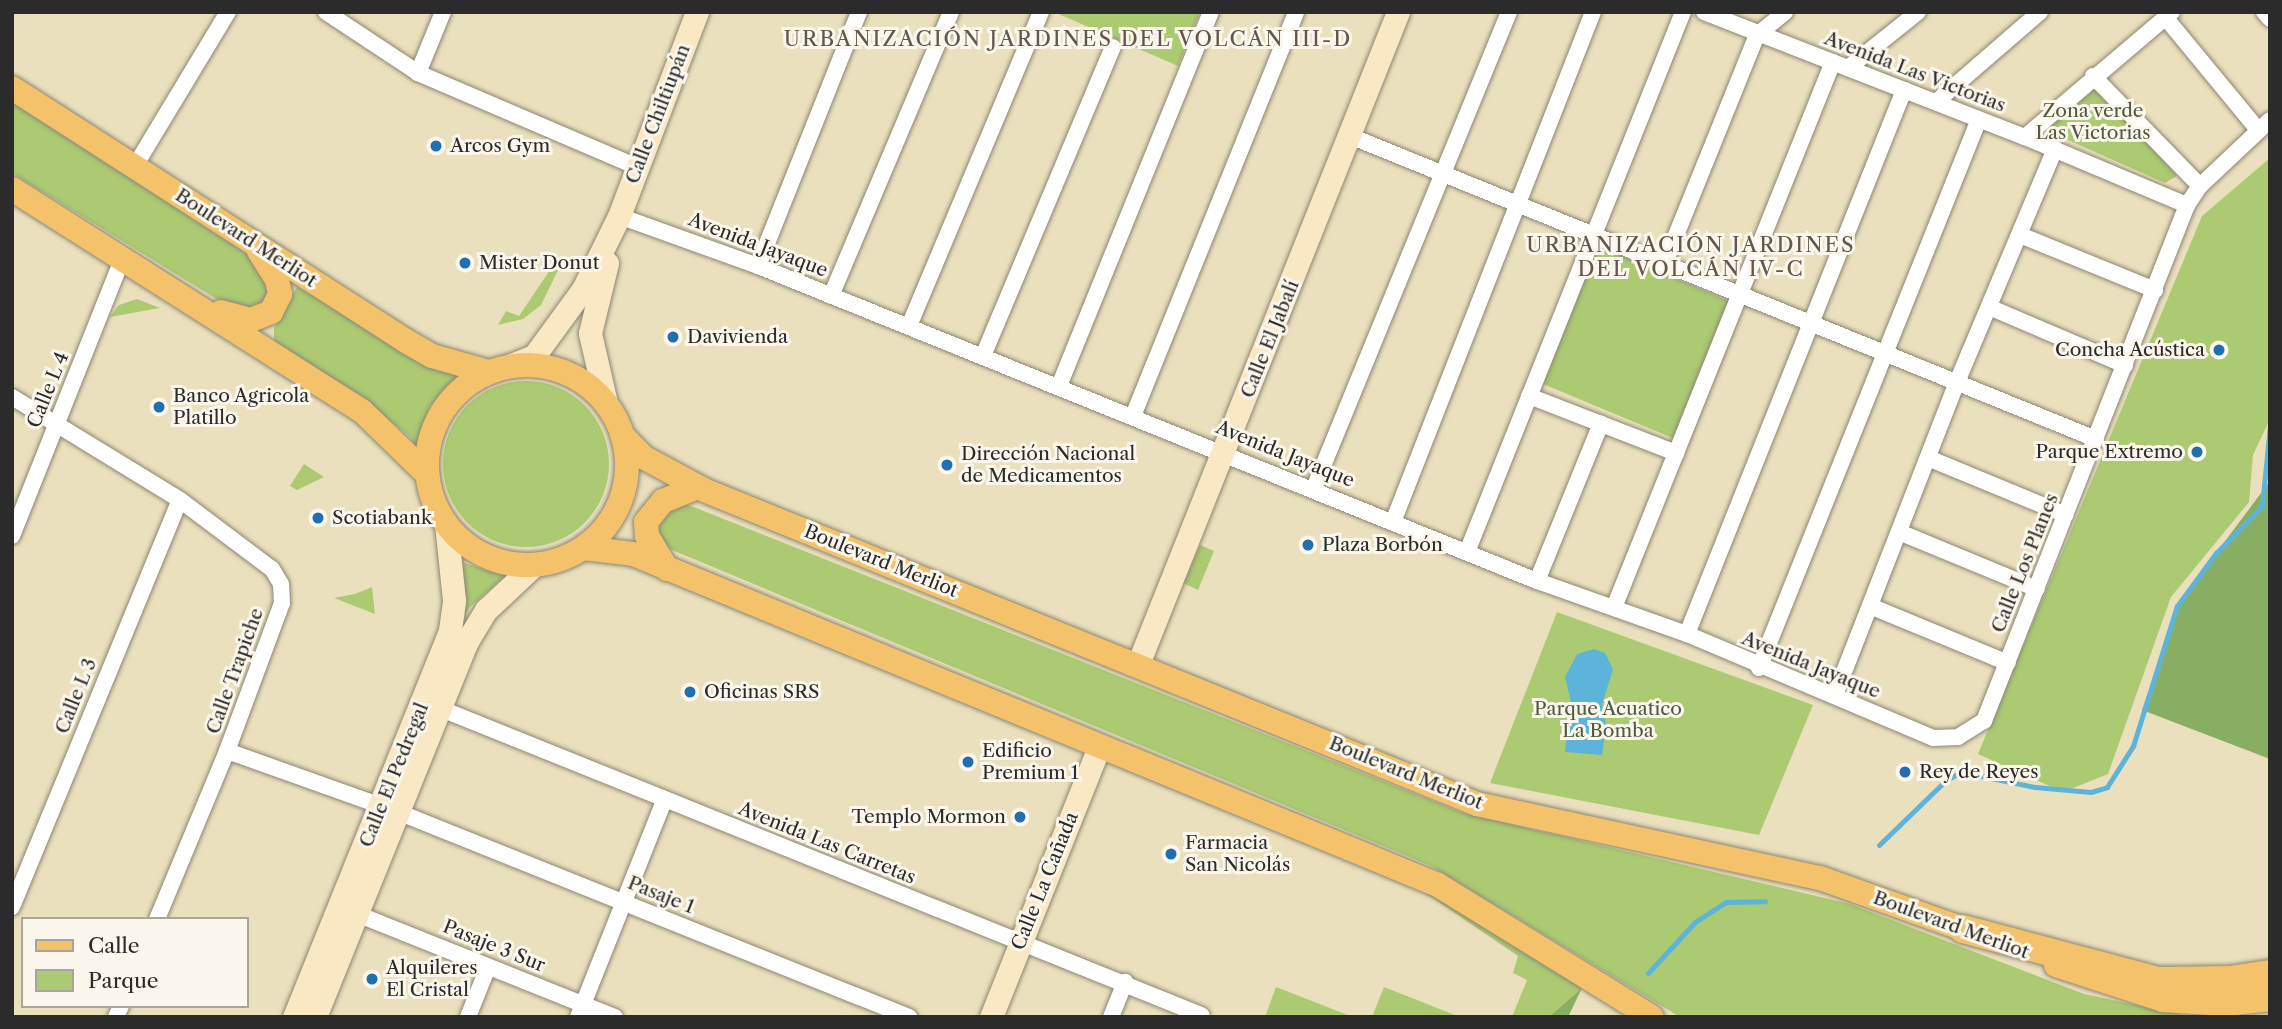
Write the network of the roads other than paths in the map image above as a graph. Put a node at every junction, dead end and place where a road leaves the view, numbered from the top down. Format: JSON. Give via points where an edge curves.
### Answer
{"nodes":[{"id":1,"x":228,"y":12,"type":"edge"},
{"id":2,"x":326,"y":12,"type":"edge"},
{"id":3,"x":443,"y":12,"type":"edge"},
{"id":4,"x":697,"y":12,"type":"edge"},
{"id":5,"x":859,"y":12,"type":"edge"},
{"id":6,"x":951,"y":12,"type":"edge"},
{"id":7,"x":1041,"y":12,"type":"edge"},
{"id":8,"x":1211,"y":12,"type":"edge"},
{"id":9,"x":1296,"y":12,"type":"edge"},
{"id":10,"x":1398,"y":12,"type":"edge"},
{"id":11,"x":1509,"y":12,"type":"edge"},
{"id":12,"x":1594,"y":12,"type":"edge"},
{"id":13,"x":1683,"y":12,"type":"edge"},
{"id":14,"x":1704,"y":12,"type":"edge"},
{"id":15,"x":1785,"y":12,"type":"edge"},
{"id":16,"x":1918,"y":12,"type":"edge"},
{"id":17,"x":2040,"y":12,"type":"edge"},
{"id":18,"x":2264,"y":12,"type":"edge"},
{"id":19,"x":2168,"y":15,"type":"edge"},
{"id":20,"x":2270,"y":19,"type":"edge"},
{"id":21,"x":1757,"y":35,"type":"junction"},
{"id":22,"x":1112,"y":47,"type":"dead end"},
{"id":23,"x":1833,"y":62,"type":"junction"},
{"id":24,"x":1849,"y":68,"type":"junction"},
{"id":25,"x":418,"y":73,"type":"junction"},
{"id":26,"x":2093,"y":76,"type":"junction"},
{"id":27,"x":12,"y":88,"type":"edge"},
{"id":28,"x":1904,"y":90,"type":"junction"},
{"id":29,"x":1936,"y":103,"type":"junction"},
{"id":30,"x":1979,"y":119,"type":"junction"},
{"id":31,"x":2264,"y":125,"type":"edge"},
{"id":32,"x":1350,"y":136,"type":"junction"},
{"id":33,"x":2025,"y":136,"type":"junction"},
{"id":34,"x":2055,"y":149,"type":"junction"},
{"id":35,"x":135,"y":166,"type":"junction"},
{"id":36,"x":637,"y":167,"type":"junction"},
{"id":37,"x":1446,"y":174,"type":"junction"},
{"id":38,"x":2200,"y":186,"type":"junction"},
{"id":39,"x":12,"y":189,"type":"edge"},
{"id":40,"x":1519,"y":202,"type":"junction"},
{"id":41,"x":2187,"y":205,"type":"junction"},
{"id":42,"x":619,"y":216,"type":"junction"},
{"id":43,"x":1593,"y":234,"type":"junction"},
{"id":44,"x":2020,"y":235,"type":"junction"},
{"id":45,"x":255,"y":244,"type":"junction"},
{"id":46,"x":122,"y":259,"type":"junction"},
{"id":47,"x":1664,"y":265,"type":"junction"},
{"id":48,"x":758,"y":266,"type":"junction"},
{"id":49,"x":2155,"y":290,"type":"junction"},
{"id":50,"x":831,"y":296,"type":"junction"},
{"id":51,"x":1739,"y":296,"type":"junction"},
{"id":52,"x":197,"y":304,"type":"junction"},
{"id":53,"x":1989,"y":307,"type":"junction"},
{"id":54,"x":1811,"y":324,"type":"junction"},
{"id":55,"x":909,"y":327,"type":"junction"},
{"id":56,"x":1884,"y":354,"type":"junction"},
{"id":57,"x":983,"y":356,"type":"junction"},
{"id":58,"x":2125,"y":365,"type":"junction"},
{"id":59,"x":498,"y":369,"type":"junction"},
{"id":60,"x":1957,"y":382,"type":"junction"},
{"id":61,"x":1059,"y":386,"type":"junction"},
{"id":62,"x":1529,"y":396,"type":"junction"},
{"id":63,"x":12,"y":397,"type":"edge"},
{"id":64,"x":606,"y":403,"type":"junction"},
{"id":65,"x":1133,"y":416,"type":"junction"},
{"id":66,"x":1601,"y":424,"type":"junction"},
{"id":67,"x":57,"y":427,"type":"junction"},
{"id":68,"x":622,"y":435,"type":"junction"},
{"id":69,"x":2096,"y":439,"type":"junction"},
{"id":70,"x":1225,"y":452,"type":"junction"},
{"id":71,"x":1676,"y":453,"type":"junction"},
{"id":72,"x":1928,"y":458,"type":"junction"},
{"id":73,"x":427,"y":474,"type":"junction"},
{"id":74,"x":697,"y":487,"type":"junction"},
{"id":75,"x":1314,"y":488,"type":"junction"},
{"id":76,"x":180,"y":500,"type":"junction"},
{"id":77,"x":2066,"y":515,"type":"junction"},
{"id":78,"x":1393,"y":522,"type":"junction"},
{"id":79,"x":446,"y":524,"type":"junction"},
{"id":80,"x":1899,"y":532,"type":"junction"},
{"id":81,"x":12,"y":536,"type":"edge"},
{"id":82,"x":583,"y":548,"type":"junction"},
{"id":83,"x":1467,"y":552,"type":"junction"},
{"id":84,"x":534,"y":565,"type":"junction"},
{"id":85,"x":667,"y":569,"type":"junction"},
{"id":86,"x":1537,"y":581,"type":"junction"},
{"id":87,"x":2037,"y":589,"type":"junction"},
{"id":88,"x":1615,"y":605,"type":"junction"},
{"id":89,"x":1870,"y":606,"type":"junction"},
{"id":90,"x":1687,"y":634,"type":"junction"},
{"id":91,"x":2008,"y":663,"type":"junction"},
{"id":92,"x":1138,"y":664,"type":"junction"},
{"id":93,"x":1759,"y":668,"type":"junction"},
{"id":94,"x":1835,"y":695,"type":"junction"},
{"id":95,"x":439,"y":708,"type":"junction"},
{"id":96,"x":1933,"y":738,"type":"joint"},
{"id":97,"x":1099,"y":747,"type":"junction"},
{"id":98,"x":228,"y":751,"type":"junction"},
{"id":99,"x":664,"y":801,"type":"junction"},
{"id":100,"x":390,"y":808,"type":"junction"},
{"id":101,"x":13,"y":901,"type":"edge"},
{"id":102,"x":624,"y":903,"type":"junction"},
{"id":103,"x":357,"y":914,"type":"junction"},
{"id":104,"x":158,"y":917,"type":"edge"},
{"id":105,"x":1963,"y":929,"type":"junction"},
{"id":106,"x":1020,"y":942,"type":"junction"},
{"id":107,"x":488,"y":967,"type":"junction"},
{"id":108,"x":2270,"y":974,"type":"edge"},
{"id":109,"x":1125,"y":982,"type":"junction"},
{"id":110,"x":2270,"y":999,"type":"edge"},
{"id":111,"x":581,"y":1010,"type":"edge"},
{"id":112,"x":1201,"y":1015,"type":"dead end"},
{"id":113,"x":294,"y":1017,"type":"edge"},
{"id":114,"x":315,"y":1017,"type":"edge"},
{"id":115,"x":468,"y":1017,"type":"edge"},
{"id":116,"x":615,"y":1017,"type":"edge"},
{"id":117,"x":909,"y":1017,"type":"edge"},
{"id":118,"x":991,"y":1017,"type":"edge"},
{"id":119,"x":1111,"y":1017,"type":"edge"},
{"id":120,"x":1652,"y":1017,"type":"edge"}],
"edges":[{"from":1,"to":35,"type":"street"},
{"from":2,"to":25,"type":"street"},
{"from":3,"to":25,"type":"street"},
{"from":4,"to":36,"type":"main road","name":"Calle Chiltiupán"},
{"from":5,"to":48,"type":"street"},
{"from":6,"to":50,"type":"street"},
{"from":7,"to":55,"type":"street"},
{"from":8,"to":61,"type":"street"},
{"from":9,"to":65,"type":"street"},
{"from":10,"to":32,"type":"main road","name":"Calle El Jabalí"},
{"from":11,"to":37,"type":"street"},
{"from":12,"to":40,"type":"street"},
{"from":13,"to":43,"type":"street"},
{"from":14,"to":21,"type":"street","name":"Avenida Las Victorias"},
{"from":15,"to":21,"type":"street"},
{"from":16,"to":24,"type":"street"},
{"from":17,"to":29,"type":"street"},
{"from":18,"to":20,"type":"street"},
{"from":19,"to":26,"type":"street"},
{"from":19,"to":31,"type":"street"},
{"from":21,"to":23,"type":"street","name":"Avenida Las Victorias"},
{"from":21,"to":47,"type":"street"},
{"from":22,"to":57,"type":"street"},
{"from":23,"to":24,"type":"street","name":"Avenida Las Victorias"},
{"from":23,"to":51,"type":"street"},
{"from":24,"to":28,"type":"street","name":"Avenida Las Victorias"},
{"from":25,"to":36,"type":"street"},
{"from":26,"to":33,"type":"street"},
{"from":26,"to":38,"type":"street"},
{"from":27,"to":35,"type":"main road","name":"Boulevard Merliot"},
{"from":28,"to":29,"type":"street","name":"Avenida Las Victorias"},
{"from":28,"to":54,"type":"street"},
{"from":29,"to":30,"type":"street","name":"Avenida Las Victorias"},
{"from":30,"to":33,"type":"street","name":"Avenida Las Victorias"},
{"from":30,"to":56,"type":"street"},
{"from":31,"to":38,"type":"street","name":"Calle Los Planes"},
{"from":32,"to":37,"type":"street"},
{"from":32,"to":70,"type":"main road","name":"Calle El Jabalí"},
{"from":33,"to":34,"type":"street","name":"Avenida Las Victorias"},
{"from":34,"to":41,"type":"street","name":"Avenida Las Victorias"},
{"from":34,"to":44,"type":"street"},
{"from":35,"to":45,"type":"main road","name":"Boulevard Merliot"},
{"from":36,"to":42,"type":"main road","name":"Calle Chiltiupán"},
{"from":37,"to":40,"type":"street"},
{"from":37,"to":75,"type":"street"},
{"from":38,"to":41,"type":"street","name":"Calle Los Planes"},
{"from":39,"to":46,"type":"main road"},
{"from":40,"to":43,"type":"street"},
{"from":40,"to":78,"type":"street"},
{"from":41,"to":49,"type":"street","name":"Calle Los Planes"},
{"from":42,"to":48,"type":"street","name":"Avenida Jayaque"},
{"from":42,"to":59,"type":"main road","name":"Calle Chiltiupán","via":[[583,289],[534,356]]},
{"from":42,"to":64,"type":"main road","name":"Calle Chiltiupán","via":[[590,333]]},
{"from":43,"to":47,"type":"street"},
{"from":43,"to":62,"type":"street"},
{"from":44,"to":49,"type":"street"},
{"from":44,"to":53,"type":"street"},
{"from":45,"to":52,"type":"main road","via":[[277,280],[279,294],[271,312],[251,320]]},
{"from":45,"to":59,"type":"main road","name":"Boulevard Merliot","via":[[432,356]]},
{"from":46,"to":52,"type":"main road"},
{"from":46,"to":67,"type":"street","name":"Calle L 4"},
{"from":47,"to":51,"type":"street"},
{"from":48,"to":50,"type":"street","name":"Avenida Jayaque"},
{"from":49,"to":58,"type":"street","name":"Calle Los Planes"},
{"from":50,"to":55,"type":"street","name":"Avenida Jayaque"},
{"from":51,"to":54,"type":"street"},
{"from":51,"to":71,"type":"street"},
{"from":52,"to":73,"type":"main road","via":[[362,411]]},
{"from":53,"to":58,"type":"street"},
{"from":53,"to":60,"type":"street"},
{"from":54,"to":56,"type":"street"},
{"from":54,"to":90,"type":"street"},
{"from":55,"to":57,"type":"street","name":"Avenida Jayaque"},
{"from":56,"to":60,"type":"street"},
{"from":56,"to":93,"type":"street"},
{"from":57,"to":61,"type":"street","name":"Avenida Jayaque"},
{"from":58,"to":69,"type":"street","name":"Calle Los Planes"},
{"from":59,"to":64,"type":"main road","via":[[530,365],[572,375]]},
{"from":59,"to":73,"type":"main road","via":[[461,390],[441,413],[432,433]]},
{"from":60,"to":69,"type":"street"},
{"from":60,"to":72,"type":"street"},
{"from":61,"to":65,"type":"street","name":"Avenida Jayaque"},
{"from":62,"to":66,"type":"street"},
{"from":62,"to":83,"type":"street"},
{"from":63,"to":67,"type":"street","name":"Calle Trapiche"},
{"from":64,"to":68,"type":"main road"},
{"from":65,"to":70,"type":"street","name":"Avenida Jayaque"},
{"from":66,"to":71,"type":"street"},
{"from":66,"to":86,"type":"street"},
{"from":67,"to":76,"type":"street","name":"Calle Trapiche"},
{"from":67,"to":81,"type":"street","name":"Calle L 4"},
{"from":68,"to":74,"type":"main road","name":"Boulevard Merliot","via":[[643,457]]},
{"from":68,"to":82,"type":"main road","via":[[625,485],[616,510]]},
{"from":69,"to":77,"type":"street","name":"Calle Los Planes"},
{"from":70,"to":75,"type":"street","name":"Avenida Jayaque"},
{"from":70,"to":92,"type":"main road","name":"Calle El Jabalí"},
{"from":71,"to":88,"type":"street"},
{"from":72,"to":77,"type":"street"},
{"from":72,"to":80,"type":"street"},
{"from":73,"to":79,"type":"main road"},
{"from":74,"to":85,"type":"main road","via":[[663,500],[646,522],[647,536]]},
{"from":74,"to":92,"type":"main road","name":"Boulevard Merliot"},
{"from":75,"to":78,"type":"street","name":"Avenida Jayaque"},
{"from":76,"to":98,"type":"street","name":"Calle Trapiche","via":[[272,569],[282,584],[282,603]]},
{"from":76,"to":101,"type":"street","name":"Calle L 3"},
{"from":77,"to":87,"type":"street","name":"Calle Los Planes"},
{"from":78,"to":83,"type":"street","name":"Avenida Jayaque"},
{"from":79,"to":84,"type":"main road","via":[[484,556]]},
{"from":79,"to":100,"type":"main road","name":"Calle El Pedregal","via":[[454,600],[450,631]]},
{"from":80,"to":87,"type":"street"},
{"from":80,"to":89,"type":"street"},
{"from":82,"to":84,"type":"main road"},
{"from":82,"to":85,"type":"main road","via":[[633,554]]},
{"from":83,"to":86,"type":"street","name":"Avenida Jayaque"},
{"from":84,"to":95,"type":"main road","name":"Calle El Pedregal","via":[[486,610],[466,643]]},
{"from":85,"to":97,"type":"main road"},
{"from":86,"to":88,"type":"street","name":"Avenida Jayaque"},
{"from":87,"to":91,"type":"street","name":"Calle Los Planes"},
{"from":88,"to":90,"type":"street","name":"Avenida Jayaque"},
{"from":89,"to":91,"type":"street"},
{"from":89,"to":94,"type":"street"},
{"from":90,"to":93,"type":"street","name":"Avenida Jayaque"},
{"from":91,"to":96,"type":"street","name":"Calle Los Planes","via":[[1979,728],[1958,737]]},
{"from":92,"to":105,"type":"main road","name":"Boulevard Merliot","via":[[1477,804],[1820,878]]},
{"from":93,"to":94,"type":"street","name":"Avenida Jayaque"},
{"from":94,"to":96,"type":"street","name":"Avenida Jayaque"},
{"from":95,"to":99,"type":"street","name":"Avenida Las Carretas"},
{"from":95,"to":100,"type":"main road","name":"Calle El Pedregal"},
{"from":97,"to":106,"type":"main road","name":"Calle La Cañada"},
{"from":97,"to":120,"type":"main road","via":[[1437,885]]},
{"from":98,"to":100,"type":"street","name":"Pasaje 1"},
{"from":98,"to":104,"type":"street","name":"Calle Trapiche"},
{"from":99,"to":102,"type":"street"},
{"from":99,"to":106,"type":"street","name":"Avenida Las Carretas"},
{"from":100,"to":102,"type":"street","name":"Pasaje 1"},
{"from":100,"to":103,"type":"main road","name":"Calle El Pedregal"},
{"from":100,"to":113,"type":"main road","name":"Calle El Pedregal"},
{"from":102,"to":111,"type":"street"},
{"from":102,"to":117,"type":"street","name":"Pasaje 1"},
{"from":103,"to":107,"type":"street","name":"Pasaje 3 Sur"},
{"from":103,"to":114,"type":"main road","name":"Calle El Pedregal"},
{"from":105,"to":108,"type":"highway","via":[[2158,981],[2231,980]]},
{"from":105,"to":110,"type":"main road","name":"Boulevard Merliot","via":[[2116,988],[2163,1000],[2226,1004]]},
{"from":106,"to":109,"type":"street","name":"Avenida Las Carretas"},
{"from":106,"to":118,"type":"main road","name":"Calle La Cañada"},
{"from":107,"to":111,"type":"street","name":"Pasaje 3 Sur"},
{"from":107,"to":115,"type":"street"},
{"from":109,"to":112,"type":"street","name":"Avenida Las Carretas"},
{"from":109,"to":119,"type":"street"},
{"from":111,"to":116,"type":"street","name":"Pasaje 3 Sur"}]}
